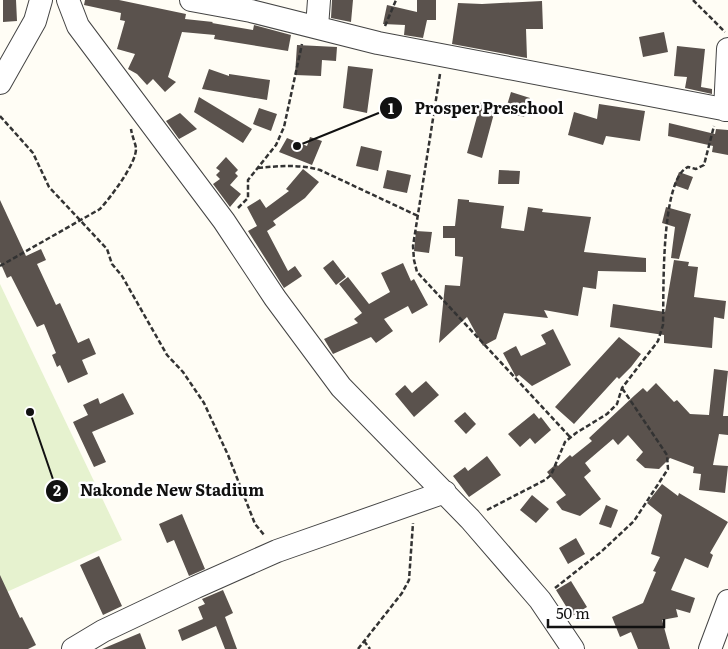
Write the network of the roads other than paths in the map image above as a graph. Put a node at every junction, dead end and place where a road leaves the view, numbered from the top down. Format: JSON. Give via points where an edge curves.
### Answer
{"nodes":[{"id":1,"x":41,"y":0,"type":"edge"},
{"id":2,"x":68,"y":0,"type":"edge"},
{"id":3,"x":191,"y":0,"type":"edge"},
{"id":4,"x":319,"y":0,"type":"edge"},
{"id":5,"x":312,"y":26,"type":"junction"},
{"id":6,"x":728,"y":49,"type":"edge"},
{"id":7,"x":0,"y":83,"type":"edge"},
{"id":8,"x":724,"y":110,"type":"edge"},
{"id":9,"x":445,"y":492,"type":"junction"},
{"id":10,"x":728,"y":601,"type":"edge"},
{"id":11,"x":72,"y":649,"type":"edge"},
{"id":12,"x":573,"y":649,"type":"edge"},
{"id":13,"x":710,"y":649,"type":"edge"}],
"edges":[{"from":1,"to":7,"type":"street","via":[[35,21]]},
{"from":2,"to":9,"type":"street","via":[[78,26],[224,221],[275,298],[341,387]]},
{"from":3,"to":5,"type":"street"},
{"from":4,"to":5,"type":"street"},
{"from":5,"to":8,"type":"street","via":[[378,43]]},
{"from":6,"to":8,"type":"street"},
{"from":9,"to":11,"type":"street","via":[[277,551],[128,619]]},
{"from":9,"to":12,"type":"street","via":[[540,600]]},
{"from":10,"to":13,"type":"street"}]}
